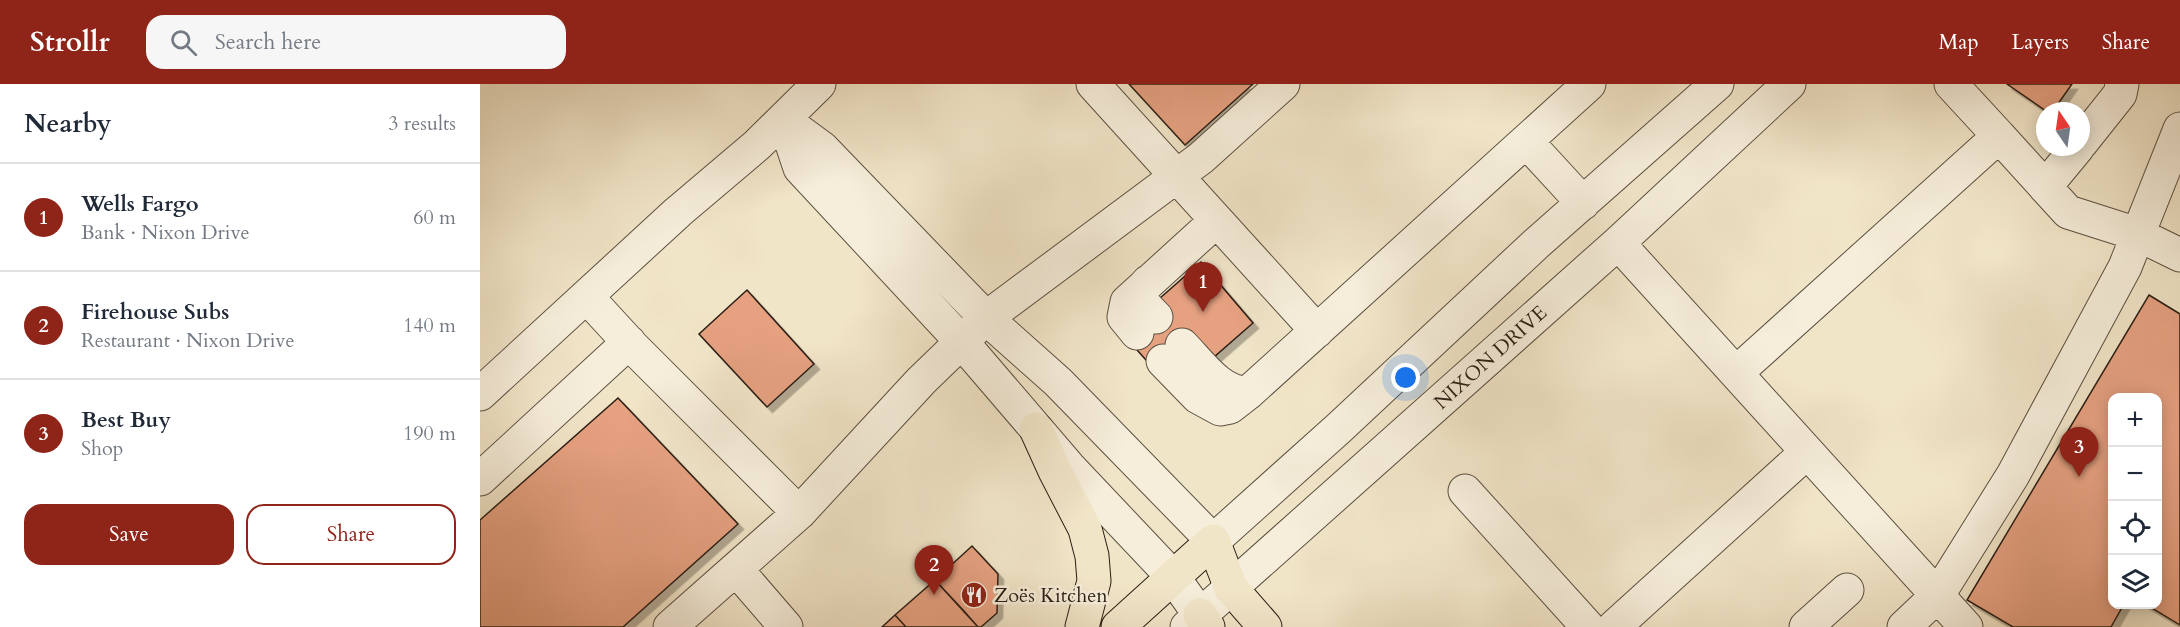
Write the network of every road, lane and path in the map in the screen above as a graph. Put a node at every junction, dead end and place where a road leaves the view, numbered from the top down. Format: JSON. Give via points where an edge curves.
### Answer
{"nodes":[{"id":1,"x":819,"y":84,"type":"edge"},
{"id":2,"x":1092,"y":84,"type":"edge"},
{"id":3,"x":1283,"y":84,"type":"edge"},
{"id":4,"x":1588,"y":84,"type":"edge"},
{"id":5,"x":1717,"y":84,"type":"edge"},
{"id":6,"x":1789,"y":84,"type":"edge"},
{"id":7,"x":1951,"y":84,"type":"edge"},
{"id":8,"x":2122,"y":84,"type":"edge"},
{"id":9,"x":784,"y":120,"type":"junction"},
{"id":10,"x":2180,"y":129,"type":"edge"},
{"id":11,"x":2090,"y":132,"type":"edge"},
{"id":12,"x":1999,"y":136,"type":"junction"},
{"id":13,"x":1526,"y":141,"type":"junction"},
{"id":14,"x":2071,"y":156,"type":"edge"},
{"id":15,"x":1176,"y":177,"type":"junction"},
{"id":16,"x":2045,"y":187,"type":"junction"},
{"id":17,"x":1583,"y":203,"type":"junction"},
{"id":18,"x":1216,"y":221,"type":"junction"},
{"id":19,"x":2138,"y":234,"type":"junction"},
{"id":20,"x":1618,"y":243,"type":"junction"},
{"id":21,"x":2180,"y":255,"type":"edge"},
{"id":22,"x":587,"y":297,"type":"junction"},
{"id":23,"x":986,"y":318,"type":"junction"},
{"id":24,"x":1146,"y":325,"type":"dead end"},
{"id":25,"x":1317,"y":331,"type":"junction"},
{"id":26,"x":961,"y":341,"type":"junction"},
{"id":27,"x":629,"y":342,"type":"junction"},
{"id":28,"x":1173,"y":353,"type":"dead end"},
{"id":29,"x":1736,"y":373,"type":"junction"},
{"id":30,"x":480,"y":394,"type":"edge"},
{"id":31,"x":1036,"y":429,"type":"junction"},
{"id":32,"x":1807,"y":452,"type":"junction"},
{"id":33,"x":480,"y":479,"type":"edge"},
{"id":34,"x":1465,"y":491,"type":"dead end"},
{"id":35,"x":799,"y":513,"type":"junction"},
{"id":36,"x":1213,"y":541,"type":"junction"},
{"id":37,"x":736,"y":569,"type":"junction"},
{"id":38,"x":1173,"y":577,"type":"junction"},
{"id":39,"x":1231,"y":588,"type":"junction"},
{"id":40,"x":1847,"y":590,"type":"dead end"},
{"id":41,"x":1938,"y":595,"type":"junction"},
{"id":42,"x":1198,"y":623,"type":"edge"},
{"id":43,"x":670,"y":627,"type":"edge"},
{"id":44,"x":786,"y":627,"type":"edge"},
{"id":45,"x":1082,"y":627,"type":"edge"},
{"id":46,"x":1118,"y":627,"type":"edge"},
{"id":47,"x":1265,"y":627,"type":"edge"},
{"id":48,"x":1588,"y":627,"type":"edge"},
{"id":49,"x":1614,"y":627,"type":"edge"},
{"id":50,"x":1806,"y":627,"type":"edge"},
{"id":51,"x":1904,"y":627,"type":"edge"},
{"id":52,"x":1966,"y":627,"type":"edge"}],
"edges":[{"from":1,"to":9,"type":"street"},
{"from":2,"to":15,"type":"street"},
{"from":3,"to":15,"type":"street"},
{"from":4,"to":13,"type":"street"},
{"from":5,"to":17,"type":"street"},
{"from":6,"to":20,"type":"street","name":"NIXON DRIVE"},
{"from":7,"to":12,"type":"street"},
{"from":8,"to":11,"type":"street","via":[[2120,94]]},
{"from":9,"to":22,"type":"street"},
{"from":9,"to":23,"type":"street","via":[[822,148]]},
{"from":9,"to":26,"type":"street","via":[[800,168]]},
{"from":10,"to":19,"type":"street"},
{"from":12,"to":16,"type":"street"},
{"from":12,"to":29,"type":"street"},
{"from":13,"to":17,"type":"street"},
{"from":13,"to":25,"type":"street"},
{"from":14,"to":16,"type":"street"},
{"from":15,"to":18,"type":"street"},
{"from":15,"to":23,"type":"street"},
{"from":16,"to":19,"type":"street","via":[[2068,212]]},
{"from":17,"to":36,"type":"street"},
{"from":18,"to":24,"type":"street","via":[[1142,288]]},
{"from":18,"to":25,"type":"street"},
{"from":19,"to":21,"type":"street"},
{"from":19,"to":41,"type":"street","via":[[2125,267],[2013,476]]},
{"from":20,"to":29,"type":"street"},
{"from":20,"to":39,"type":"street","name":"NIXON DRIVE"},
{"from":22,"to":27,"type":"street"},
{"from":22,"to":30,"type":"street"},
{"from":23,"to":26,"type":"street"},
{"from":23,"to":36,"type":"street","via":[[1058,382]]},
{"from":25,"to":28,"type":"street","via":[[1250,391],[1230,407],[1220,409],[1198,397]]},
{"from":26,"to":31,"type":"street"},
{"from":26,"to":35,"type":"street"},
{"from":27,"to":33,"type":"street"},
{"from":27,"to":35,"type":"street"},
{"from":29,"to":32,"type":"street"},
{"from":31,"to":38,"type":"street"},
{"from":31,"to":45,"type":"main road","via":[[1085,530],[1092,556],[1094,581]]},
{"from":32,"to":41,"type":"street"},
{"from":32,"to":49,"type":"street"},
{"from":34,"to":48,"type":"street"},
{"from":35,"to":37,"type":"street"},
{"from":36,"to":38,"type":"main road"},
{"from":36,"to":39,"type":"main road"},
{"from":37,"to":43,"type":"street"},
{"from":37,"to":44,"type":"street"},
{"from":38,"to":42,"type":"street"},
{"from":38,"to":46,"type":"main road"},
{"from":39,"to":42,"type":"street","name":"NIXON DRIVE"},
{"from":39,"to":47,"type":"main road"},
{"from":40,"to":50,"type":"street"},
{"from":41,"to":51,"type":"street"},
{"from":41,"to":52,"type":"street"}]}
